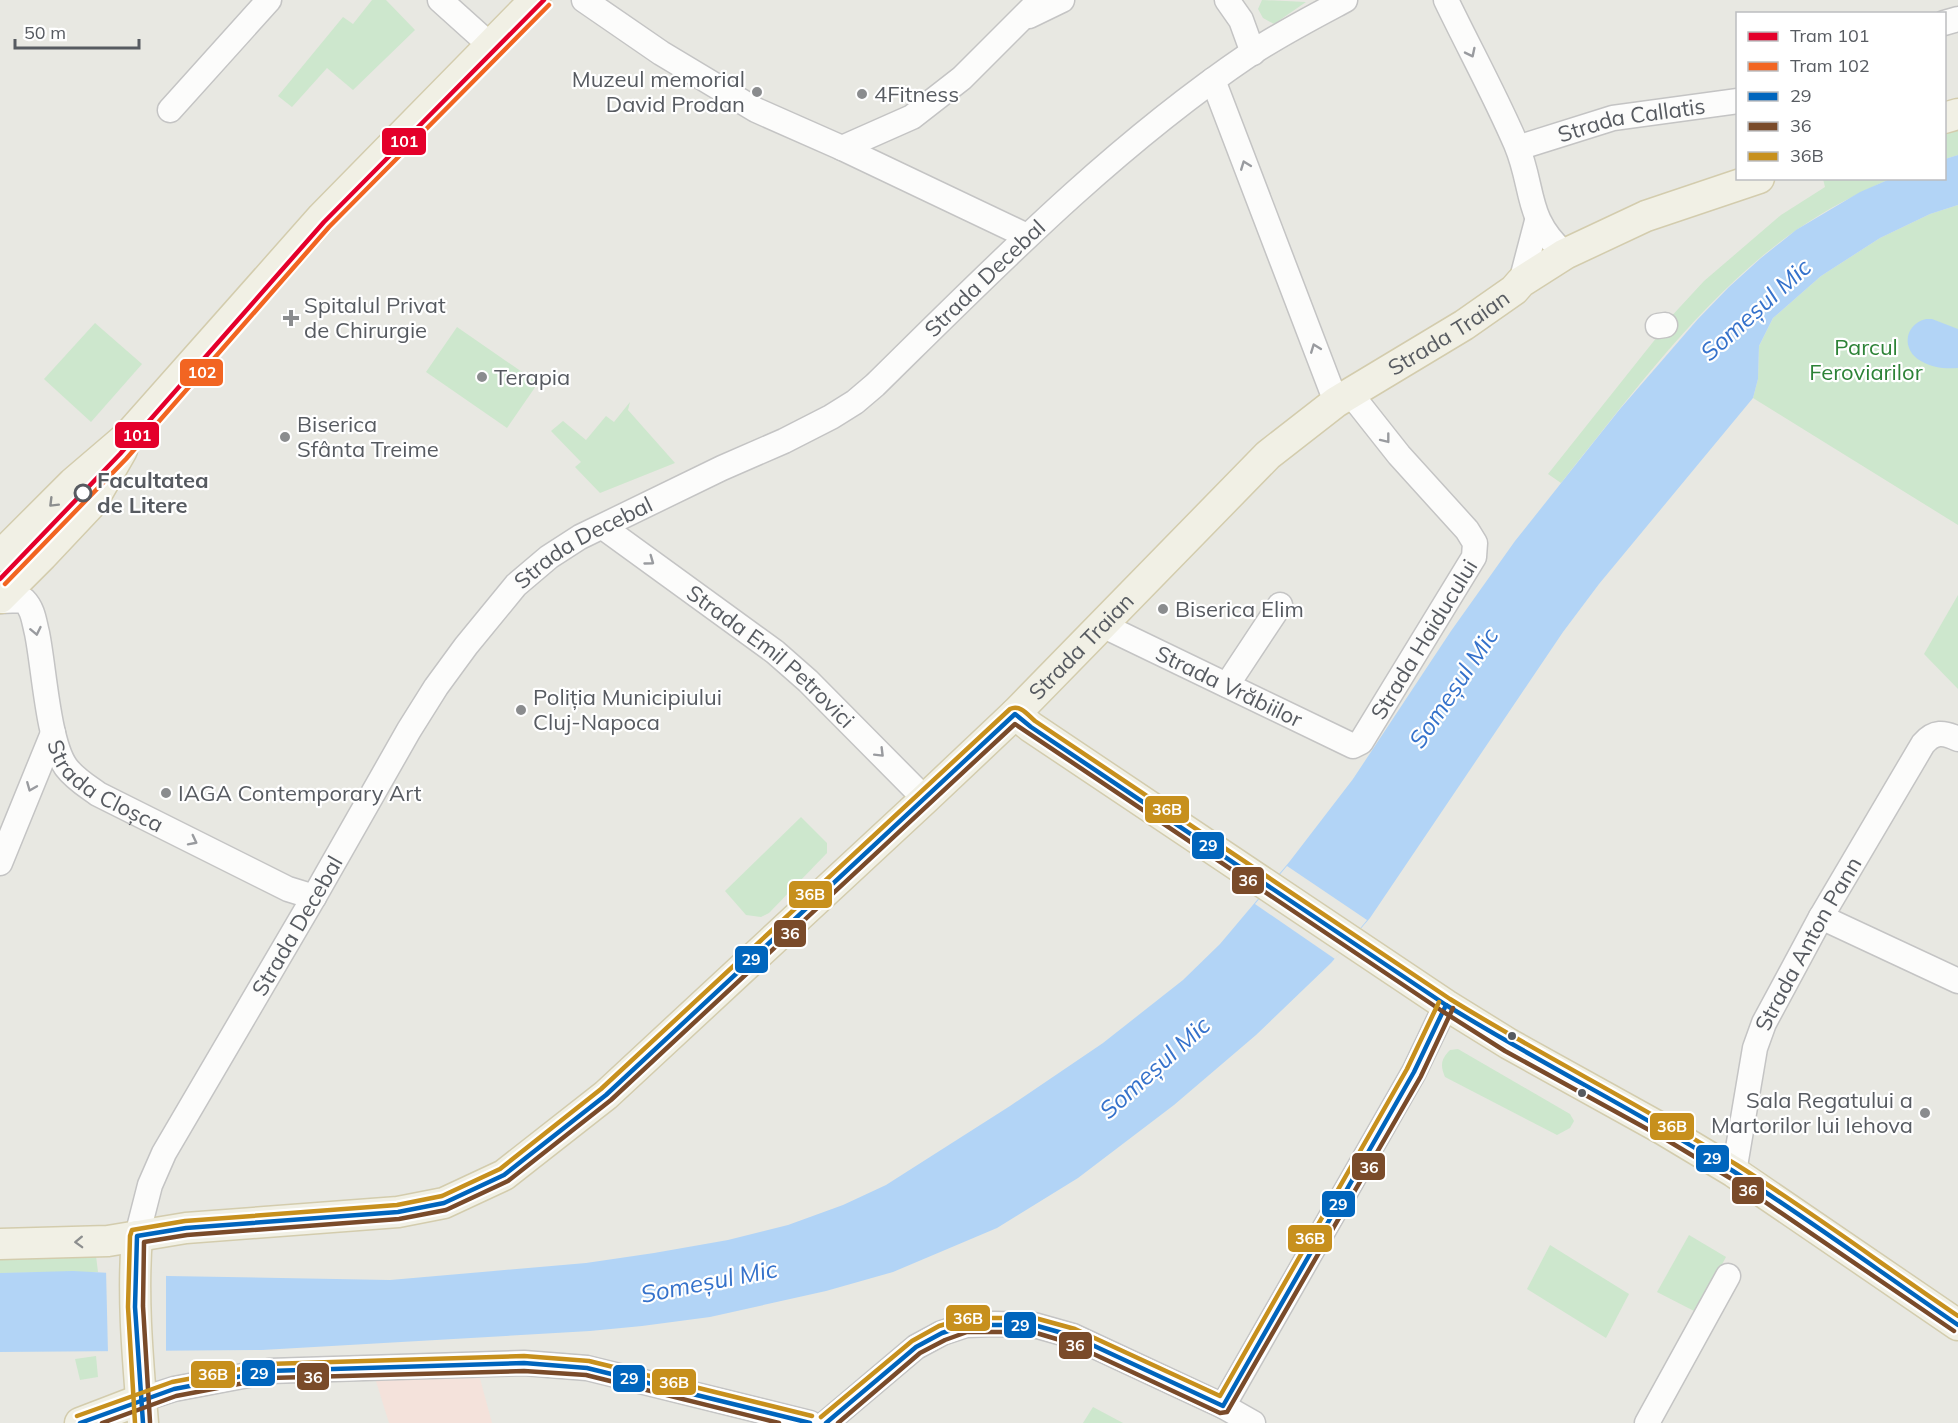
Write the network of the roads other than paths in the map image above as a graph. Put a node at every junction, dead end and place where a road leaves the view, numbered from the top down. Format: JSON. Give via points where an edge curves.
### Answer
{"nodes":[{"id":1,"x":269,"y":0,"type":"edge"},
{"id":2,"x":440,"y":0,"type":"edge"},
{"id":3,"x":535,"y":0,"type":"edge"},
{"id":4,"x":584,"y":0,"type":"edge"},
{"id":5,"x":1040,"y":0,"type":"edge"},
{"id":6,"x":1062,"y":0,"type":"edge"},
{"id":7,"x":1227,"y":0,"type":"edge"},
{"id":8,"x":1345,"y":0,"type":"edge"},
{"id":9,"x":1446,"y":0,"type":"edge"},
{"id":10,"x":1022,"y":20,"type":"junction"},
{"id":11,"x":490,"y":45,"type":"junction"},
{"id":12,"x":1253,"y":52,"type":"junction"},
{"id":13,"x":1213,"y":80,"type":"junction"},
{"id":14,"x":1736,"y":101,"type":"edge"},
{"id":15,"x":170,"y":110,"type":"dead end"},
{"id":16,"x":1527,"y":145,"type":"dead end"},
{"id":17,"x":842,"y":147,"type":"junction"},
{"id":18,"x":1753,"y":180,"type":"edge"},
{"id":19,"x":1537,"y":221,"type":"junction"},
{"id":20,"x":1027,"y":236,"type":"junction"},
{"id":21,"x":1565,"y":254,"type":"junction"},
{"id":22,"x":1521,"y":282,"type":"junction"},
{"id":23,"x":1343,"y":398,"type":"junction"},
{"id":24,"x":128,"y":436,"type":"junction"},
{"id":25,"x":603,"y":527,"type":"junction"},
{"id":26,"x":0,"y":556,"type":"edge"},
{"id":27,"x":0,"y":599,"type":"edge"},
{"id":28,"x":1280,"y":605,"type":"dead end"},
{"id":29,"x":1102,"y":625,"type":"junction"},
{"id":30,"x":1227,"y":685,"type":"junction"},
{"id":31,"x":1015,"y":714,"type":"junction"},
{"id":32,"x":53,"y":733,"type":"junction"},
{"id":33,"x":1958,"y":739,"type":"edge"},
{"id":34,"x":1356,"y":746,"type":"joint"},
{"id":35,"x":925,"y":799,"type":"junction"},
{"id":36,"x":0,"y":863,"type":"edge"},
{"id":37,"x":314,"y":897,"type":"junction"},
{"id":38,"x":1821,"y":918,"type":"junction"},
{"id":39,"x":1958,"y":981,"type":"edge"},
{"id":40,"x":1446,"y":1005,"type":"junction"},
{"id":41,"x":1728,"y":1168,"type":"junction"},
{"id":42,"x":137,"y":1236,"type":"junction"},
{"id":43,"x":0,"y":1244,"type":"edge"},
{"id":44,"x":1728,"y":1276,"type":"dead end"},
{"id":45,"x":1958,"y":1325,"type":"edge"},
{"id":46,"x":1223,"y":1406,"type":"junction"},
{"id":47,"x":141,"y":1411,"type":"edge"},
{"id":48,"x":80,"y":1423,"type":"edge"},
{"id":49,"x":810,"y":1423,"type":"edge"},
{"id":50,"x":826,"y":1423,"type":"edge"},
{"id":51,"x":1253,"y":1423,"type":"edge"},
{"id":52,"x":1647,"y":1423,"type":"edge"}],
"edges":[{"from":1,"to":15,"type":"street"},
{"from":2,"to":11,"type":"street"},
{"from":3,"to":11,"type":"main road"},
{"from":4,"to":17,"type":"street","via":[[661,53],[756,110]]},
{"from":5,"to":10,"type":"street"},
{"from":6,"to":10,"type":"street"},
{"from":7,"to":12,"type":"street","via":[[1241,20]]},
{"from":8,"to":12,"type":"street","name":"Strada Decebal"},
{"from":9,"to":19,"type":"street","one_way":true,"via":[[1517,146]]},
{"from":10,"to":17,"type":"street","via":[[962,78],[912,117]]},
{"from":11,"to":24,"type":"main road","via":[[322,217]]},
{"from":12,"to":13,"type":"street","name":"Strada Decebal"},
{"from":13,"to":20,"type":"street","name":"Strada Decebal","via":[[1127,146]]},
{"from":23,"to":13,"type":"street","name":"Strada Haiducului","one_way":true},
{"from":14,"to":16,"type":"street","name":"Strada Callatis","via":[[1613,118]]},
{"from":17,"to":20,"type":"street"},
{"from":18,"to":21,"type":"main road","name":"Strada Traian","via":[[1646,216]]},
{"from":19,"to":21,"type":"street"},
{"from":19,"to":22,"type":"street"},
{"from":20,"to":25,"type":"street","name":"Strada Decebal","via":[[855,402],[784,441]]},
{"from":21,"to":22,"type":"main road","name":"Strada Traian"},
{"from":22,"to":23,"type":"main road","name":"Strada Traian","via":[[1464,325]]},
{"from":23,"to":29,"type":"main road","name":"Strada Traian","via":[[1253,468]]},
{"from":23,"to":34,"type":"street","name":"Strada Haiducului","one_way":true,"via":[[1399,455],[1475,543],[1474,557]]},
{"from":24,"to":26,"type":"main road","one_way":true,"via":[[73,483]]},
{"from":24,"to":27,"type":"main road","via":[[91,504]]},
{"from":25,"to":35,"type":"street","name":"Strada Emil Petrovici","one_way":true,"via":[[775,652]]},
{"from":25,"to":37,"type":"street","name":"Strada Decebal","via":[[549,557],[516,585],[466,646],[409,730]]},
{"from":27,"to":32,"type":"street","name":"Strada Cloșca","one_way":true,"via":[[24,600],[31,608]]},
{"from":28,"to":30,"type":"street"},
{"from":29,"to":30,"type":"street","name":"Strada Vrăbiilor"},
{"from":29,"to":31,"type":"main road","name":"Strada Traian"},
{"from":30,"to":34,"type":"street","name":"Strada Vrăbiilor"},
{"from":31,"to":35,"type":"main road","name":"Strada Traian"},
{"from":31,"to":40,"type":"main road"},
{"from":32,"to":36,"type":"street","one_way":true},
{"from":32,"to":37,"type":"street","name":"Strada Cloșca","one_way":true,"via":[[66,767],[98,794],[288,889]]},
{"from":33,"to":38,"type":"street","name":"Strada Anton Pann","via":[[1947,734],[1933,735],[1923,744]]},
{"from":35,"to":42,"type":"main road","name":"Strada Traian","via":[[606,1095],[504,1175],[444,1203],[398,1212],[186,1228]]},
{"from":37,"to":42,"type":"street","name":"Strada Decebal","via":[[164,1153],[150,1185]]},
{"from":38,"to":39,"type":"street"},
{"from":38,"to":41,"type":"street","name":"Strada Anton Pann","via":[[1764,1023]]},
{"from":40,"to":41,"type":"main road"},
{"from":40,"to":46,"type":"street","via":[[1392,1112]]},
{"from":41,"to":45,"type":"main road"},
{"from":42,"to":43,"type":"main road","name":"Strada Traian","one_way":true,"via":[[108,1241]]},
{"from":42,"to":47,"type":"main road","via":[[136,1357]]},
{"from":44,"to":52,"type":"street"},
{"from":46,"to":50,"type":"street","via":[[1073,1336],[1034,1325],[966,1325],[916,1347]]},
{"from":46,"to":51,"type":"street"},
{"from":47,"to":48,"type":"main road"},
{"from":47,"to":49,"type":"street","via":[[174,1389],[269,1371],[524,1363],[587,1368]]}]}
